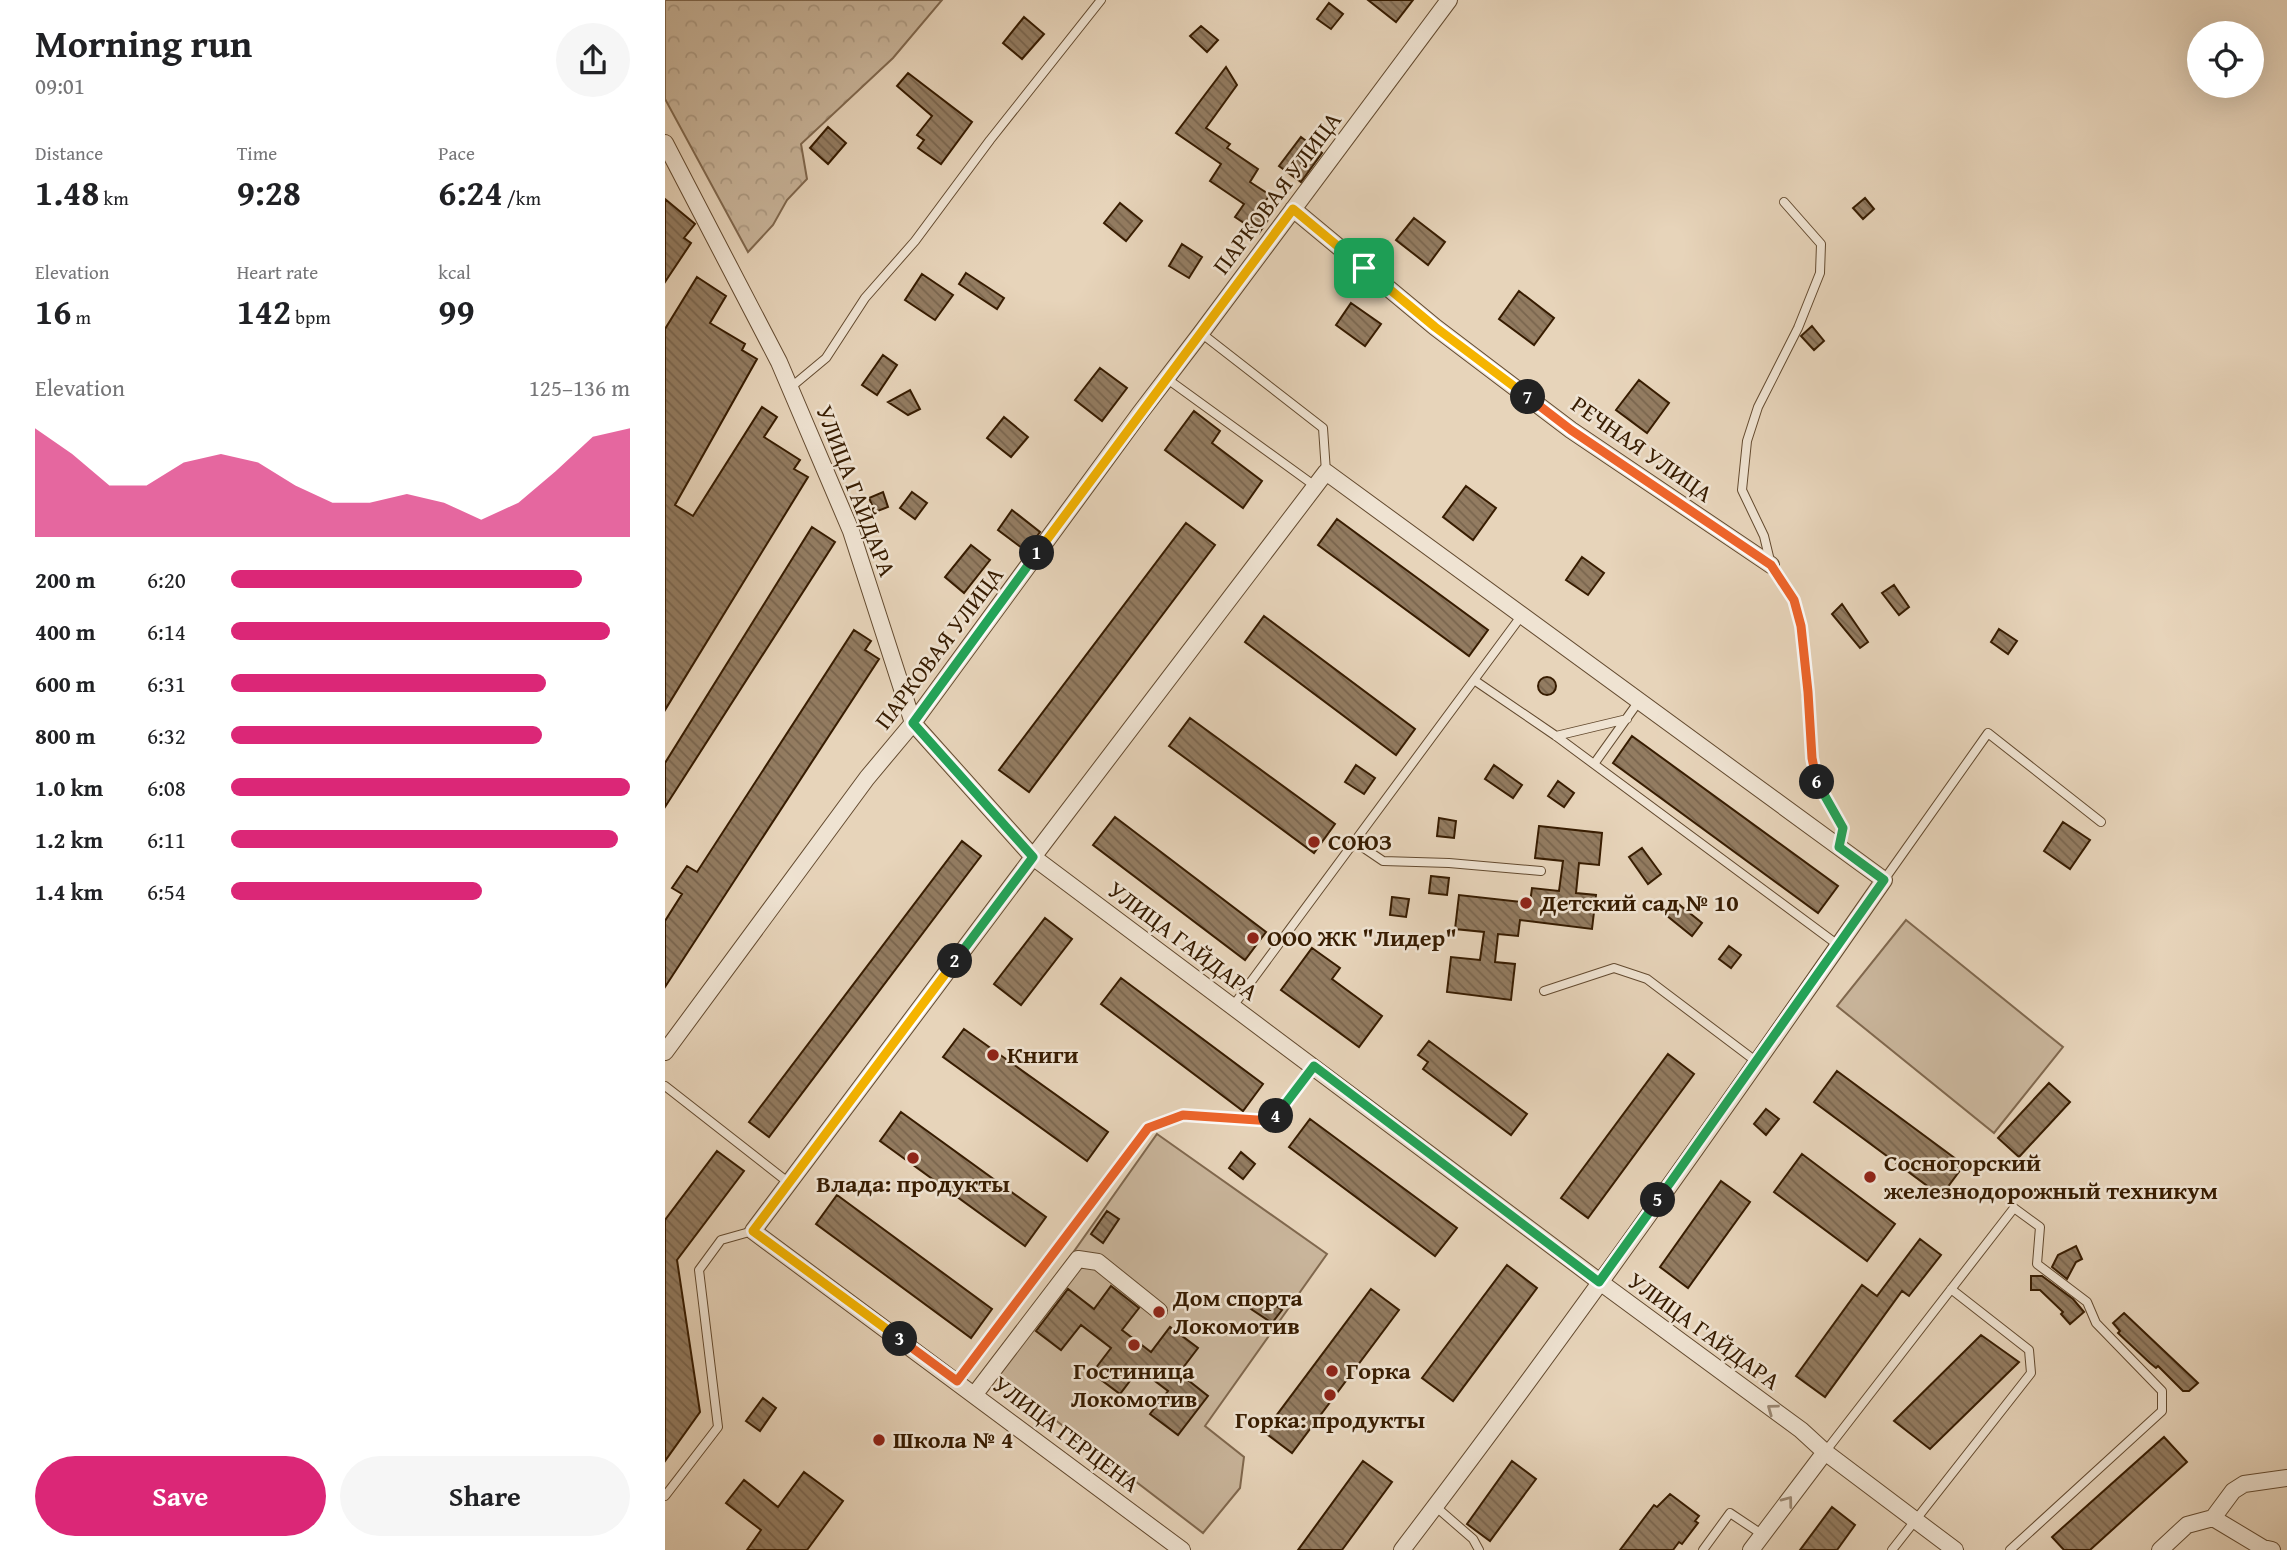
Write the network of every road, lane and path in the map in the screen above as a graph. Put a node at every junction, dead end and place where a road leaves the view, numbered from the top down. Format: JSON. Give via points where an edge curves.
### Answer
{"nodes":[{"id":1,"x":1101,"y":0,"type":"edge"},
{"id":2,"x":1449,"y":0,"type":"edge"},
{"id":3,"x":665,"y":143,"type":"edge"},
{"id":4,"x":1784,"y":202,"type":"dead end"},
{"id":5,"x":1293,"y":209,"type":"junction"},
{"id":6,"x":1201,"y":333,"type":"junction"},
{"id":7,"x":1166,"y":378,"type":"junction"},
{"id":8,"x":790,"y":388,"type":"junction"},
{"id":9,"x":1321,"y":479,"type":"junction"},
{"id":10,"x":1771,"y":565,"type":"junction"},
{"id":11,"x":1522,"y":615,"type":"junction"},
{"id":12,"x":1475,"y":680,"type":"junction"},
{"id":13,"x":1640,"y":701,"type":"junction"},
{"id":14,"x":1627,"y":719,"type":"junction"},
{"id":15,"x":913,"y":723,"type":"junction"},
{"id":16,"x":1556,"y":736,"type":"junction"},
{"id":17,"x":1594,"y":764,"type":"junction"},
{"id":18,"x":2101,"y":822,"type":"dead end"},
{"id":19,"x":1355,"y":842,"type":"junction"},
{"id":20,"x":1839,"y":847,"type":"junction"},
{"id":21,"x":1033,"y":857,"type":"junction"},
{"id":22,"x":1541,"y":871,"type":"dead end"},
{"id":23,"x":1884,"y":880,"type":"junction"},
{"id":24,"x":1839,"y":945,"type":"junction"},
{"id":25,"x":1544,"y":991,"type":"dead end"},
{"id":26,"x":1233,"y":1006,"type":"junction"},
{"id":27,"x":665,"y":1052,"type":"edge"},
{"id":28,"x":1757,"y":1062,"type":"junction"},
{"id":29,"x":1314,"y":1066,"type":"junction"},
{"id":30,"x":665,"y":1086,"type":"edge"},
{"id":31,"x":789,"y":1183,"type":"junction"},
{"id":32,"x":753,"y":1231,"type":"junction"},
{"id":33,"x":1599,"y":1282,"type":"junction"},
{"id":34,"x":1951,"y":1289,"type":"junction"},
{"id":35,"x":1159,"y":1311,"type":"dead end"},
{"id":36,"x":957,"y":1381,"type":"junction"},
{"id":37,"x":975,"y":1394,"type":"junction"},
{"id":38,"x":1825,"y":1452,"type":"junction"},
{"id":39,"x":2287,"y":1478,"type":"edge"},
{"id":40,"x":665,"y":1496,"type":"edge"},
{"id":41,"x":1435,"y":1506,"type":"junction"},
{"id":42,"x":2213,"y":1518,"type":"junction"},
{"id":43,"x":1915,"y":1521,"type":"junction"},
{"id":44,"x":1763,"y":1535,"type":"junction"},
{"id":45,"x":1182,"y":1550,"type":"edge"},
{"id":46,"x":1402,"y":1550,"type":"edge"},
{"id":47,"x":1479,"y":1550,"type":"edge"},
{"id":48,"x":1703,"y":1550,"type":"edge"},
{"id":49,"x":1751,"y":1550,"type":"edge"},
{"id":50,"x":1892,"y":1550,"type":"edge"},
{"id":51,"x":1955,"y":1550,"type":"edge"},
{"id":52,"x":2010,"y":1550,"type":"edge"},
{"id":53,"x":2160,"y":1550,"type":"edge"},
{"id":54,"x":2272,"y":1550,"type":"edge"}],
"edges":[{"from":1,"to":8,"type":"lane","via":[[915,241],[865,298],[825,358]]},
{"from":2,"to":5,"type":"street","name":"ПАРКОВАЯ УЛИЦА"},
{"from":3,"to":8,"type":"street","name":"УЛИЦА ГАЙДАРА"},
{"from":4,"to":10,"type":"lane","via":[[1821,244],[1821,253],[1820,273],[1747,441],[1742,489],[1764,536]]},
{"from":5,"to":6,"type":"street","name":"ПАРКОВАЯ УЛИЦА"},
{"from":5,"to":10,"type":"street","name":"РЕЧНАЯ УЛИЦА","via":[[1435,327],[1571,430]]},
{"from":6,"to":7,"type":"street","name":"ПАРКОВАЯ УЛИЦА"},
{"from":6,"to":9,"type":"lane","via":[[1323,428]]},
{"from":7,"to":9,"type":"lane"},
{"from":7,"to":15,"type":"street","name":"ПАРКОВАЯ УЛИЦА"},
{"from":8,"to":15,"type":"street","name":"УЛИЦА ГАЙДАРА","via":[[851,531]]},
{"from":9,"to":11,"type":"street"},
{"from":9,"to":21,"type":"street"},
{"from":10,"to":20,"type":"lane","via":[[1794,600],[1801,626],[1812,758],[1818,784],[1843,828]]},
{"from":11,"to":12,"type":"lane"},
{"from":11,"to":13,"type":"street"},
{"from":12,"to":16,"type":"lane"},
{"from":12,"to":19,"type":"lane"},
{"from":13,"to":14,"type":"lane"},
{"from":13,"to":20,"type":"street"},
{"from":14,"to":16,"type":"lane"},
{"from":14,"to":17,"type":"lane"},
{"from":15,"to":21,"type":"street","name":"УЛИЦА ГАЙДАРА"},
{"from":15,"to":27,"type":"street","name":"ПАРКОВАЯ УЛИЦА","via":[[867,778]]},
{"from":16,"to":17,"type":"lane"},
{"from":17,"to":24,"type":"lane"},
{"from":18,"to":23,"type":"lane","via":[[1988,733]]},
{"from":19,"to":22,"type":"lane","via":[[1383,861]]},
{"from":19,"to":26,"type":"lane"},
{"from":20,"to":23,"type":"street"},
{"from":21,"to":26,"type":"street","name":"УЛИЦА ГАЙДАРА"},
{"from":21,"to":31,"type":"street"},
{"from":23,"to":24,"type":"street"},
{"from":24,"to":28,"type":"street"},
{"from":25,"to":28,"type":"lane","via":[[1614,968],[1647,979]]},
{"from":26,"to":29,"type":"street","name":"УЛИЦА ГАЙДАРА"},
{"from":28,"to":33,"type":"street"},
{"from":29,"to":33,"type":"street","name":"УЛИЦА ГАЙДАРА"},
{"from":29,"to":36,"type":"lane","via":[[1272,1121],[1183,1115],[1148,1128]]},
{"from":30,"to":31,"type":"lane"},
{"from":31,"to":32,"type":"street"},
{"from":32,"to":36,"type":"street","name":"УЛИЦА ГЕРЦЕНА"},
{"from":32,"to":40,"type":"lane","via":[[721,1240],[699,1270],[718,1427]]},
{"from":38,"to":33,"type":"street","name":"УЛИЦА ГАЙДАРА","one_way":true},
{"from":33,"to":41,"type":"street"},
{"from":34,"to":38,"type":"lane"},
{"from":34,"to":43,"type":"lane","via":[[2029,1350],[2031,1373]]},
{"from":34,"to":52,"type":"lane","via":[[2014,1208],[2041,1227],[2037,1264],[2087,1302],[2096,1323],[2162,1391],[2162,1411]]},
{"from":35,"to":37,"type":"street","via":[[1098,1262],[1078,1259]]},
{"from":36,"to":37,"type":"street","name":"УЛИЦА ГЕРЦЕНА"},
{"from":37,"to":45,"type":"street","name":"УЛИЦА ГЕРЦЕНА"},
{"from":38,"to":43,"type":"street","name":"УЛИЦА ГАЙДАРА"},
{"from":44,"to":38,"type":"street","one_way":true},
{"from":39,"to":42,"type":"street","via":[[2244,1484]]},
{"from":41,"to":46,"type":"street"},
{"from":41,"to":47,"type":"lane","via":[[1473,1539]]},
{"from":42,"to":53,"type":"street","via":[[2187,1525]]},
{"from":42,"to":54,"type":"street"},
{"from":43,"to":50,"type":"lane"},
{"from":43,"to":51,"type":"street","name":"УЛИЦА ГАЙДАРА"},
{"from":44,"to":48,"type":"lane","via":[[1730,1513]]},
{"from":44,"to":49,"type":"street"}]}
